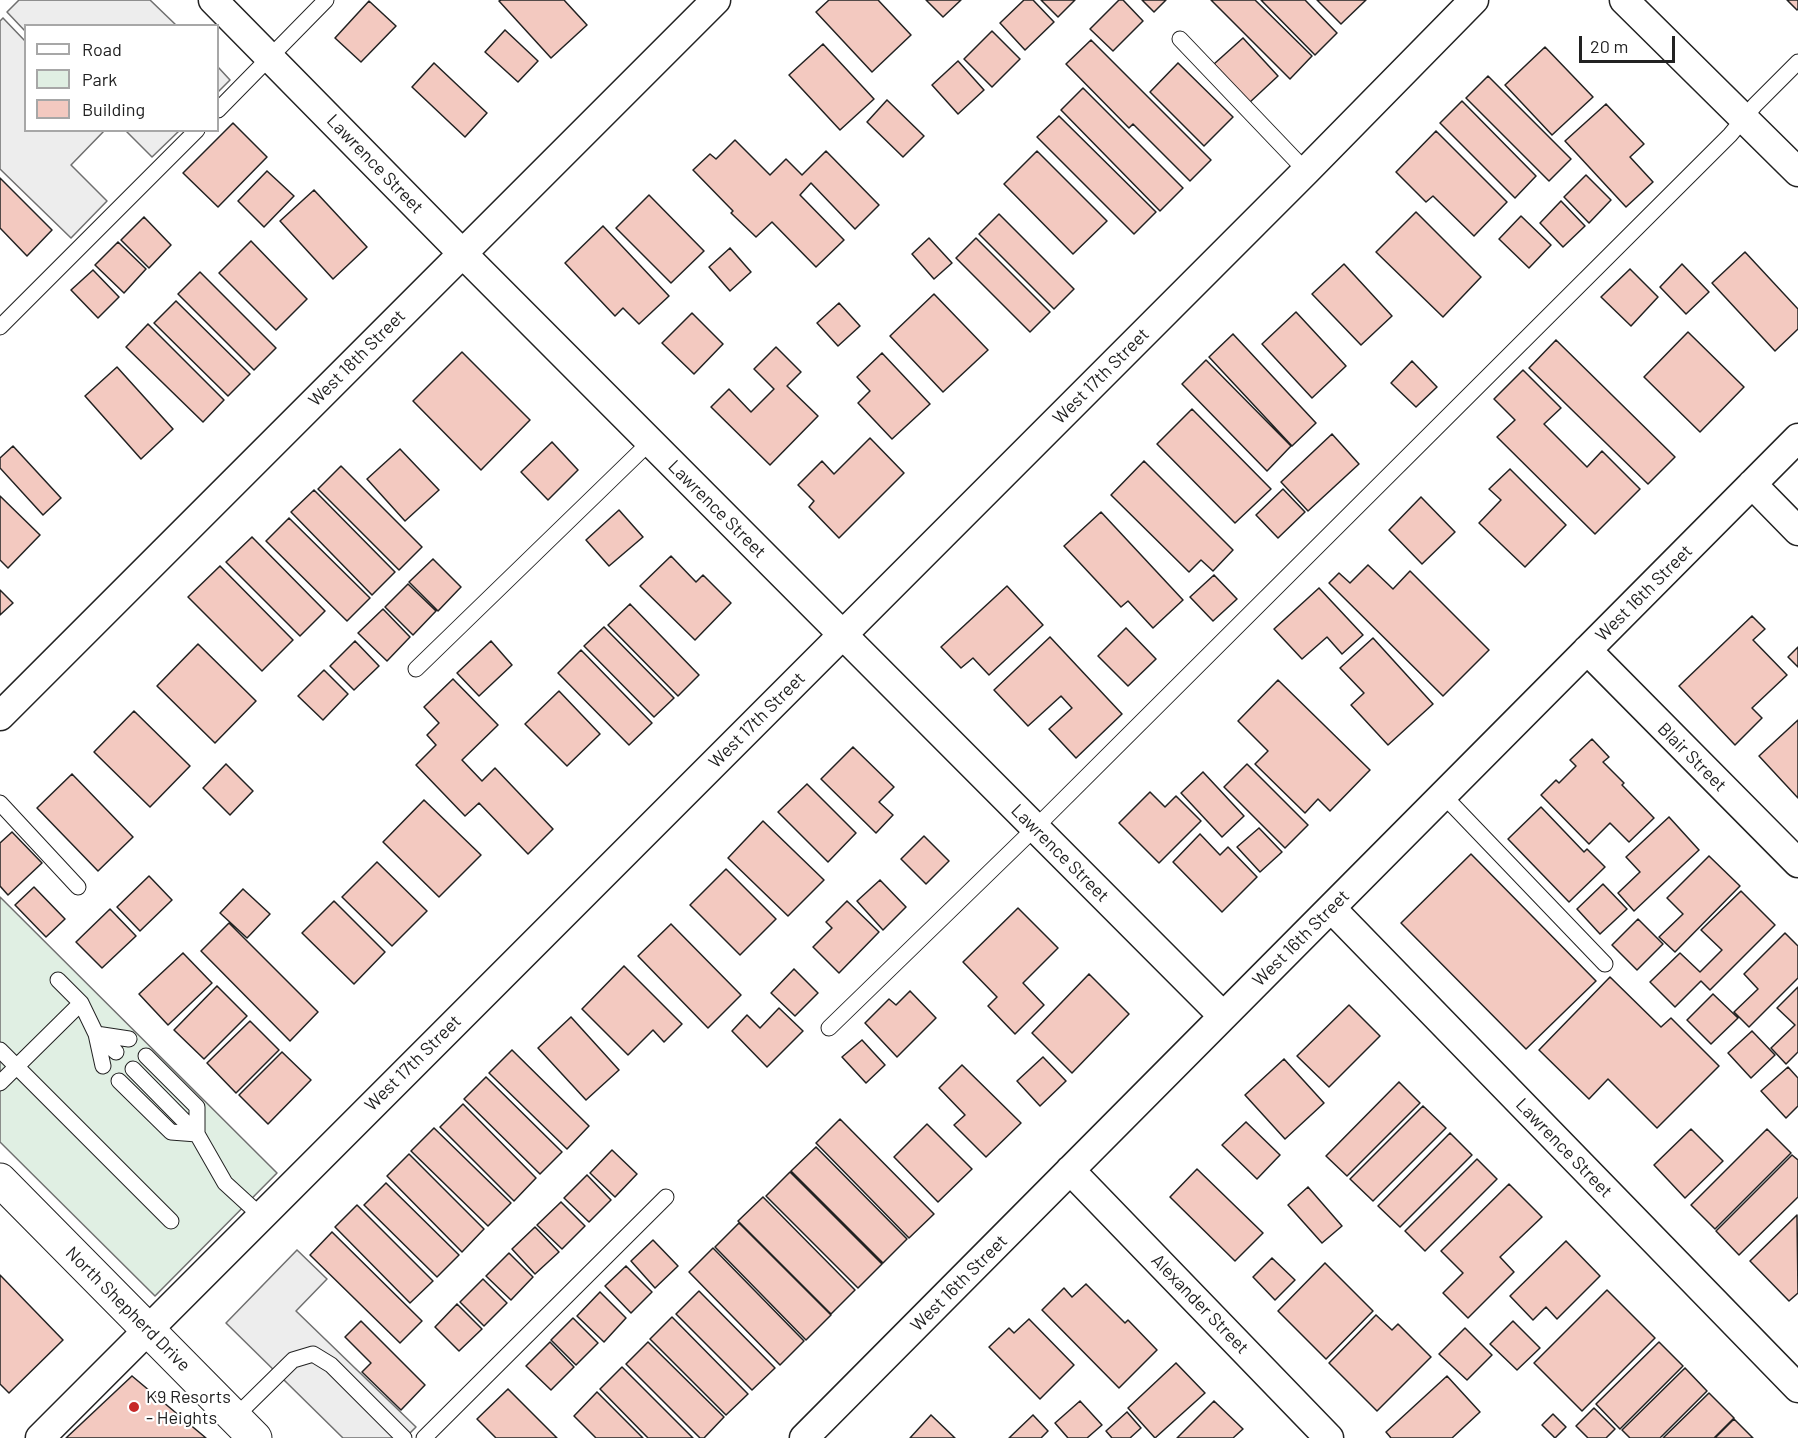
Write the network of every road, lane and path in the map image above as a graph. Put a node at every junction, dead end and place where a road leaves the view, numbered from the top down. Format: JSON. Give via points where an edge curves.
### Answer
{"nodes":[{"id":1,"x":213,"y":0,"type":"edge"},
{"id":2,"x":326,"y":0,"type":"edge"},
{"id":3,"x":716,"y":0,"type":"edge"},
{"id":4,"x":1474,"y":0,"type":"edge"},
{"id":5,"x":1624,"y":0,"type":"edge"},
{"id":6,"x":1180,"y":39,"type":"dead end"},
{"id":7,"x":271,"y":57,"type":"junction"},
{"id":8,"x":1798,"y":62,"type":"edge"},
{"id":9,"x":219,"y":109,"type":"edge"},
{"id":10,"x":1744,"y":118,"type":"junction"},
{"id":11,"x":195,"y":132,"type":"edge"},
{"id":12,"x":1306,"y":171,"type":"junction"},
{"id":13,"x":1798,"y":172,"type":"edge"},
{"id":14,"x":462,"y":253,"type":"junction"},
{"id":15,"x":0,"y":327,"type":"edge"},
{"id":16,"x":1798,"y":438,"type":"edge"},
{"id":17,"x":650,"y":442,"type":"junction"},
{"id":18,"x":1752,"y":484,"type":"junction"},
{"id":19,"x":1798,"y":531,"type":"edge"},
{"id":20,"x":843,"y":634,"type":"junction"},
{"id":21,"x":1587,"y":650,"type":"junction"},
{"id":22,"x":416,"y":669,"type":"dead end"},
{"id":23,"x":0,"y":716,"type":"edge"},
{"id":24,"x":1443,"y":795,"type":"junction"},
{"id":25,"x":0,"y":803,"type":"edge"},
{"id":26,"x":1035,"y":828,"type":"junction"},
{"id":27,"x":1798,"y":863,"type":"edge"},
{"id":28,"x":78,"y":887,"type":"dead end"},
{"id":29,"x":1330,"y":908,"type":"junction"},
{"id":30,"x":1605,"y":964,"type":"dead end"},
{"id":31,"x":58,"y":980,"type":"dead end"},
{"id":32,"x":81,"y":1003,"type":"junction"},
{"id":33,"x":1223,"y":1016,"type":"junction"},
{"id":34,"x":829,"y":1028,"type":"dead end"},
{"id":35,"x":96,"y":1034,"type":"junction"},
{"id":36,"x":129,"y":1039,"type":"dead end"},
{"id":37,"x":0,"y":1050,"type":"edge"},
{"id":38,"x":116,"y":1052,"type":"dead end"},
{"id":39,"x":146,"y":1056,"type":"dead end"},
{"id":40,"x":17,"y":1066,"type":"junction"},
{"id":41,"x":103,"y":1066,"type":"dead end"},
{"id":42,"x":133,"y":1069,"type":"dead end"},
{"id":43,"x":119,"y":1081,"type":"dead end"},
{"id":44,"x":0,"y":1083,"type":"edge"},
{"id":45,"x":197,"y":1134,"type":"junction"},
{"id":46,"x":1070,"y":1170,"type":"junction"},
{"id":47,"x":0,"y":1180,"type":"edge"},
{"id":48,"x":666,"y":1197,"type":"dead end"},
{"id":49,"x":261,"y":1216,"type":"junction"},
{"id":50,"x":171,"y":1221,"type":"dead end"},
{"id":51,"x":149,"y":1329,"type":"junction"},
{"id":52,"x":1798,"y":1388,"type":"edge"},
{"id":53,"x":245,"y":1428,"type":"edge"},
{"id":54,"x":811,"y":1436,"type":"edge"},
{"id":55,"x":40,"y":1438,"type":"edge"},
{"id":56,"x":404,"y":1438,"type":"edge"},
{"id":57,"x":424,"y":1438,"type":"edge"},
{"id":58,"x":1329,"y":1438,"type":"edge"}],
"edges":[{"from":1,"to":7,"type":"street","name":"Lawrence Street"},
{"from":2,"to":7,"type":"lane"},
{"from":3,"to":14,"type":"street","name":"West 18th Street"},
{"from":4,"to":12,"type":"street","name":"West 17th Street"},
{"from":5,"to":10,"type":"street"},
{"from":6,"to":12,"type":"lane"},
{"from":7,"to":9,"type":"lane"},
{"from":7,"to":14,"type":"street","name":"Lawrence Street"},
{"from":8,"to":10,"type":"lane"},
{"from":10,"to":13,"type":"street"},
{"from":10,"to":26,"type":"lane"},
{"from":11,"to":15,"type":"lane"},
{"from":12,"to":20,"type":"street","name":"West 17th Street"},
{"from":14,"to":17,"type":"street","name":"Lawrence Street"},
{"from":14,"to":23,"type":"street","name":"West 18th Street"},
{"from":16,"to":18,"type":"street","name":"West 16th Street"},
{"from":17,"to":20,"type":"street","name":"Lawrence Street"},
{"from":17,"to":22,"type":"lane"},
{"from":18,"to":19,"type":"street"},
{"from":18,"to":21,"type":"street","name":"West 16th Street"},
{"from":20,"to":26,"type":"street","name":"Lawrence Street"},
{"from":20,"to":49,"type":"street","name":"West 17th Street"},
{"from":21,"to":24,"type":"street","name":"West 16th Street"},
{"from":21,"to":27,"type":"street","name":"Blair Street"},
{"from":24,"to":29,"type":"street","name":"West 16th Street"},
{"from":24,"to":30,"type":"lane"},
{"from":25,"to":28,"type":"lane"},
{"from":26,"to":33,"type":"street","name":"Lawrence Street"},
{"from":26,"to":34,"type":"lane"},
{"from":29,"to":33,"type":"street","name":"West 16th Street"},
{"from":29,"to":52,"type":"street","name":"Lawrence Street"},
{"from":31,"to":32,"type":"lane"},
{"from":32,"to":35,"type":"lane"},
{"from":32,"to":40,"type":"lane"},
{"from":33,"to":46,"type":"street","name":"West 16th Street"},
{"from":35,"to":36,"type":"lane"},
{"from":35,"to":38,"type":"lane"},
{"from":35,"to":41,"type":"lane"},
{"from":37,"to":40,"type":"lane"},
{"from":39,"to":45,"type":"lane","via":[[197,1107]]},
{"from":40,"to":44,"type":"lane"},
{"from":40,"to":50,"type":"lane"},
{"from":42,"to":45,"type":"lane"},
{"from":43,"to":45,"type":"lane","via":[[171,1132]]},
{"from":45,"to":49,"type":"lane","via":[[225,1182]]},
{"from":46,"to":54,"type":"street","name":"West 16th Street"},
{"from":46,"to":58,"type":"street","name":"Alexander Street"},
{"from":47,"to":51,"type":"main road","name":"North Shepherd Drive"},
{"from":48,"to":57,"type":"lane"},
{"from":49,"to":51,"type":"street","name":"West 17th Street"},
{"from":51,"to":53,"type":"main road","name":"North Shepherd Drive"},
{"from":51,"to":55,"type":"street","name":"West 17th Street"},
{"from":53,"to":56,"type":"lane","via":[[293,1360],[313,1354],[331,1365]]}]}
